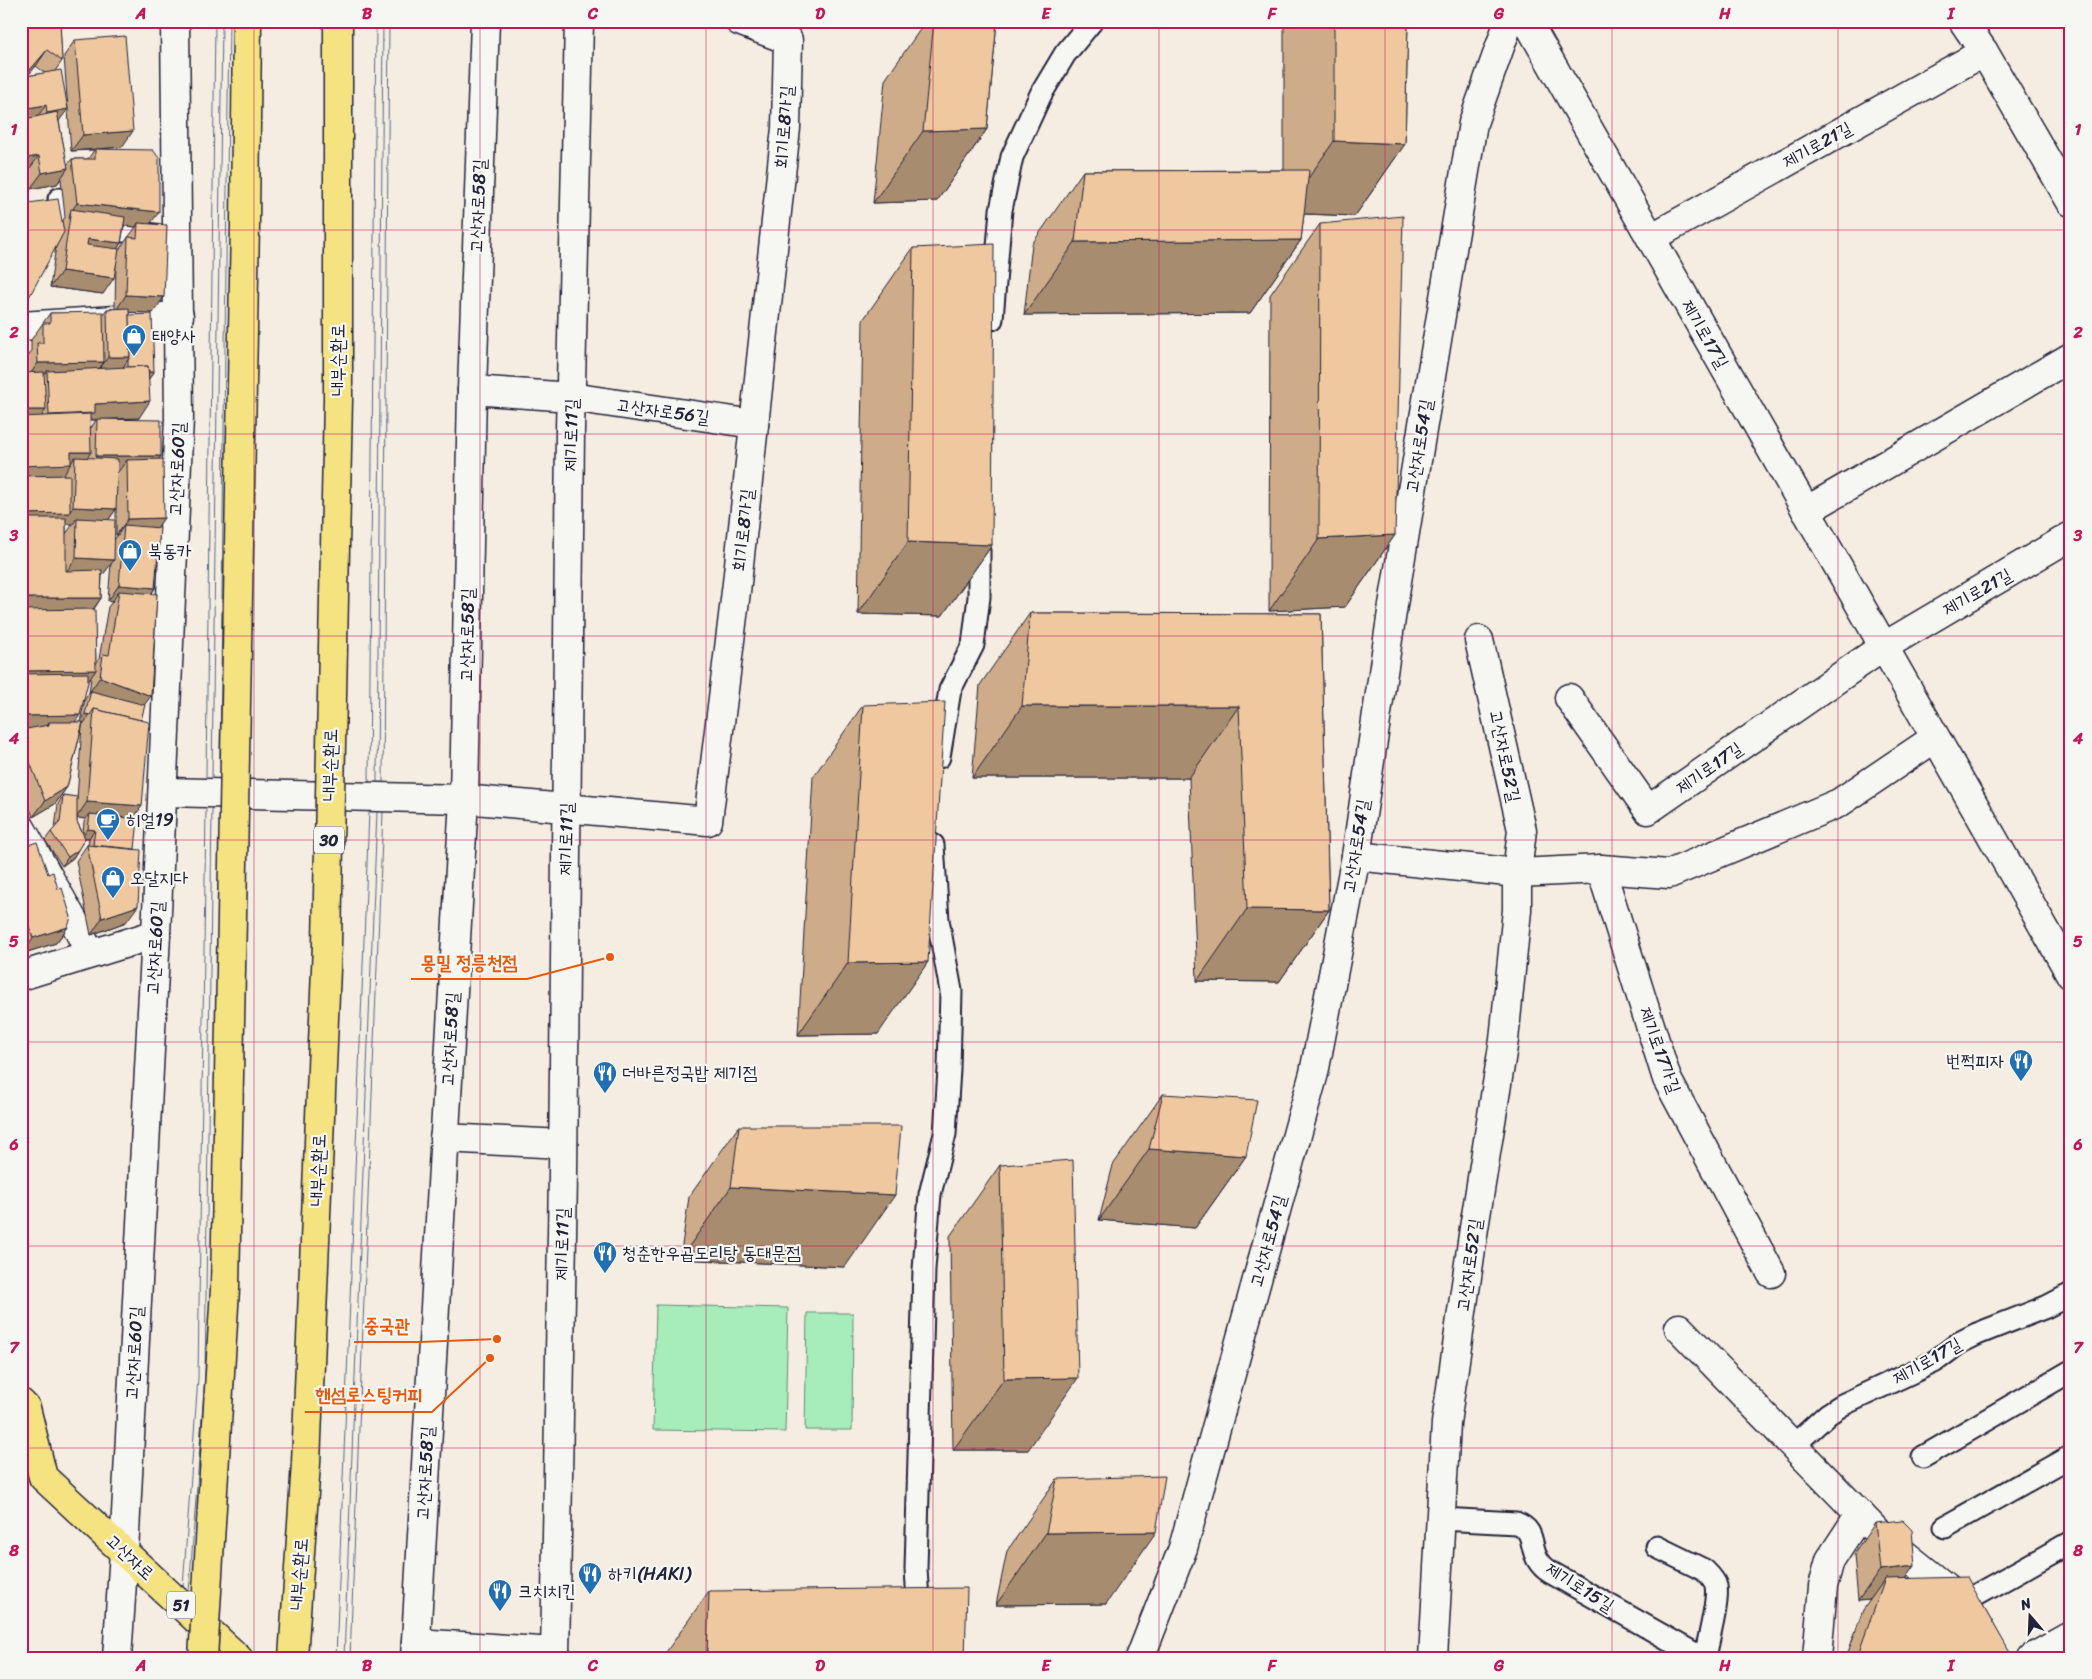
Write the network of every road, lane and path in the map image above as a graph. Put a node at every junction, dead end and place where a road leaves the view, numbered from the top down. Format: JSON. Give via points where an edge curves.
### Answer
{"nodes":[{"id":1,"x":175,"y":21,"type":"edge"},
{"id":2,"x":246,"y":21,"type":"edge"},
{"id":3,"x":338,"y":21,"type":"edge"},
{"id":4,"x":485,"y":21,"type":"edge"},
{"id":5,"x":579,"y":21,"type":"edge"},
{"id":6,"x":1092,"y":21,"type":"edge"},
{"id":7,"x":1509,"y":21,"type":"edge"},
{"id":8,"x":1527,"y":21,"type":"edge"},
{"id":9,"x":1963,"y":21,"type":"edge"},
{"id":10,"x":743,"y":22,"type":"edge"},
{"id":11,"x":1984,"y":52,"type":"junction"},
{"id":12,"x":59,"y":199,"type":"edge"},
{"id":13,"x":2071,"y":202,"type":"edge"},
{"id":14,"x":177,"y":238,"type":"junction"},
{"id":15,"x":1650,"y":238,"type":"junction"},
{"id":16,"x":179,"y":316,"type":"junction"},
{"id":17,"x":21,"y":326,"type":"edge"},
{"id":18,"x":990,"y":337,"type":"edge"},
{"id":19,"x":2071,"y":357,"type":"edge"},
{"id":20,"x":472,"y":390,"type":"junction"},
{"id":21,"x":571,"y":397,"type":"junction"},
{"id":22,"x":754,"y":424,"type":"junction"},
{"id":23,"x":1806,"y":511,"type":"junction"},
{"id":24,"x":979,"y":513,"type":"edge"},
{"id":25,"x":2071,"y":536,"type":"edge"},
{"id":26,"x":1480,"y":640,"type":"dead end"},
{"id":27,"x":1883,"y":647,"type":"junction"},
{"id":28,"x":1569,"y":698,"type":"dead end"},
{"id":29,"x":1935,"y":738,"type":"junction"},
{"id":30,"x":936,"y":776,"type":"edge"},
{"id":31,"x":172,"y":792,"type":"junction"},
{"id":32,"x":464,"y":799,"type":"junction"},
{"id":33,"x":566,"y":807,"type":"junction"},
{"id":34,"x":933,"y":821,"type":"edge"},
{"id":35,"x":21,"y":828,"type":"edge"},
{"id":36,"x":1356,"y":856,"type":"junction"},
{"id":37,"x":1601,"y":869,"type":"junction"},
{"id":38,"x":1517,"y":873,"type":"junction"},
{"id":39,"x":156,"y":934,"type":"junction"},
{"id":40,"x":90,"y":954,"type":"junction"},
{"id":41,"x":2071,"y":975,"type":"edge"},
{"id":42,"x":21,"y":976,"type":"edge"},
{"id":43,"x":444,"y":1138,"type":"junction"},
{"id":44,"x":563,"y":1144,"type":"junction"},
{"id":45,"x":1771,"y":1273,"type":"dead end"},
{"id":46,"x":2071,"y":1294,"type":"edge"},
{"id":47,"x":1679,"y":1328,"type":"dead end"},
{"id":48,"x":2071,"y":1371,"type":"edge"},
{"id":49,"x":21,"y":1403,"type":"edge"},
{"id":50,"x":1794,"y":1445,"type":"junction"},
{"id":51,"x":1923,"y":1456,"type":"dead end"},
{"id":52,"x":2071,"y":1456,"type":"edge"},
{"id":53,"x":32,"y":1477,"type":"edge"},
{"id":54,"x":1860,"y":1514,"type":"junction"},
{"id":55,"x":1441,"y":1519,"type":"junction"},
{"id":56,"x":1945,"y":1527,"type":"dead end"},
{"id":57,"x":2071,"y":1542,"type":"edge"},
{"id":58,"x":1657,"y":1546,"type":"dead end"},
{"id":59,"x":124,"y":1552,"type":"junction"},
{"id":60,"x":1964,"y":1602,"type":"junction"},
{"id":61,"x":2071,"y":1636,"type":"edge"},
{"id":62,"x":416,"y":1650,"type":"edge"},
{"id":63,"x":555,"y":1655,"type":"edge"},
{"id":64,"x":117,"y":1658,"type":"edge"},
{"id":65,"x":202,"y":1658,"type":"edge"},
{"id":66,"x":238,"y":1658,"type":"edge"},
{"id":67,"x":293,"y":1658,"type":"edge"},
{"id":68,"x":947,"y":1658,"type":"edge"},
{"id":69,"x":1140,"y":1658,"type":"edge"},
{"id":70,"x":1434,"y":1658,"type":"edge"},
{"id":71,"x":1704,"y":1658,"type":"edge"},
{"id":72,"x":1817,"y":1658,"type":"edge"},
{"id":73,"x":1994,"y":1658,"type":"edge"},
{"id":74,"x":2032,"y":1658,"type":"edge"}],
"edges":[{"from":1,"to":14,"type":"street","name":"고산자로60길"},
{"from":2,"to":65,"type":"main road","bridge":true,"via":[[225,1289]]},
{"from":3,"to":67,"type":"main road","name":"내부순환로","number":"30","bridge":true,"via":[[338,399],[326,944],[306,1463]]},
{"from":4,"to":20,"type":"street","name":"고산자로58길"},
{"from":5,"to":21,"type":"street","name":"제기로11길"},
{"from":6,"to":18,"type":"lane","via":[[1065,54],[1041,94],[1012,157],[1001,210]]},
{"from":7,"to":36,"type":"street","name":"고산자로54길","via":[[1472,123]]},
{"from":8,"to":15,"type":"street","name":"제기로17길"},
{"from":9,"to":11,"type":"street"},
{"from":10,"to":22,"type":"street","name":"회기로8가길","via":[[788,40],[786,128]]},
{"from":11,"to":13,"type":"street"},
{"from":11,"to":15,"type":"street","name":"제기로21길"},
{"from":12,"to":14,"type":"lane","via":[[61,218],[66,223]]},
{"from":14,"to":16,"type":"street","name":"고산자로60길"},
{"from":15,"to":23,"type":"street","name":"제기로17길"},
{"from":16,"to":17,"type":"street"},
{"from":16,"to":31,"type":"street","name":"고산자로60길","via":[[179,418],[164,540]]},
{"from":19,"to":23,"type":"street"},
{"from":20,"to":21,"type":"street"},
{"from":20,"to":32,"type":"street","name":"고산자로58길"},
{"from":21,"to":22,"type":"street","name":"고산자로56길"},
{"from":21,"to":33,"type":"street","name":"제기로11길"},
{"from":22,"to":33,"type":"street","name":"회기로8가길","via":[[708,821]]},
{"from":23,"to":27,"type":"street","name":"제기로17길"},
{"from":24,"to":30,"type":"lane","via":[[979,597],[973,645],[950,690]]},
{"from":25,"to":27,"type":"street","name":"제기로21길"},
{"from":26,"to":38,"type":"street","name":"고산자로52길","via":[[1522,830]]},
{"from":27,"to":28,"type":"street","name":"제기로17길","via":[[1648,810]]},
{"from":27,"to":29,"type":"street","name":"제기로17길"},
{"from":29,"to":37,"type":"street","via":[[1839,803],[1669,874]]},
{"from":29,"to":41,"type":"street","name":"제기로17길"},
{"from":31,"to":32,"type":"street","name":"회기로8가길","bridge":true},
{"from":31,"to":39,"type":"street","name":"고산자로60길"},
{"from":32,"to":33,"type":"street","name":"회기로8가길"},
{"from":32,"to":43,"type":"street","name":"고산자로58길"},
{"from":33,"to":44,"type":"street","name":"제기로11길"},
{"from":34,"to":68,"type":"lane","via":[[938,920],[951,991],[945,1134],[930,1194],[924,1269],[916,1569],[918,1602],[927,1632]]},
{"from":35,"to":40,"type":"street"},
{"from":36,"to":38,"type":"street"},
{"from":36,"to":69,"type":"street","name":"고산자로54길","via":[[1314,1073],[1183,1548]]},
{"from":37,"to":38,"type":"street"},
{"from":37,"to":45,"type":"street","name":"제기로17가길","via":[[1667,1079]]},
{"from":38,"to":55,"type":"street","name":"고산자로52길","via":[[1504,1040],[1446,1423]]},
{"from":39,"to":40,"type":"street"},
{"from":39,"to":59,"type":"street","name":"고산자로60길"},
{"from":40,"to":42,"type":"street"},
{"from":43,"to":44,"type":"street"},
{"from":43,"to":62,"type":"street","name":"고산자로58길"},
{"from":44,"to":63,"type":"street","name":"제기로11길"},
{"from":46,"to":50,"type":"lane","name":"제기로17길","via":[[1972,1336],[1934,1362],[1842,1405]]},
{"from":47,"to":50,"type":"street"},
{"from":48,"to":51,"type":"lane"},
{"from":49,"to":53,"type":"main road","name":"고산자로","number":"51","via":[[26,1408]]},
{"from":50,"to":54,"type":"street"},
{"from":52,"to":56,"type":"lane"},
{"from":53,"to":59,"type":"main road","name":"고산자로","number":"51"},
{"from":54,"to":60,"type":"street","via":[[1879,1534]]},
{"from":54,"to":72,"type":"street","via":[[1830,1560],[1823,1586]]},
{"from":55,"to":70,"type":"street","name":"고산자로52길"},
{"from":55,"to":71,"type":"lane","name":"제기로15길","via":[[1516,1522],[1524,1526],[1530,1532],[1537,1559],[1550,1572]]},
{"from":57,"to":60,"type":"lane"},
{"from":58,"to":71,"type":"lane","name":"제기로15길","via":[[1704,1570],[1715,1584],[1717,1595]]},
{"from":59,"to":64,"type":"street","name":"고산자로60길"},
{"from":59,"to":66,"type":"main road","name":"고산자로","number":"51"},
{"from":60,"to":73,"type":"street"},
{"from":61,"to":74,"type":"street"},
{"from":62,"to":63,"type":"street"}]}
